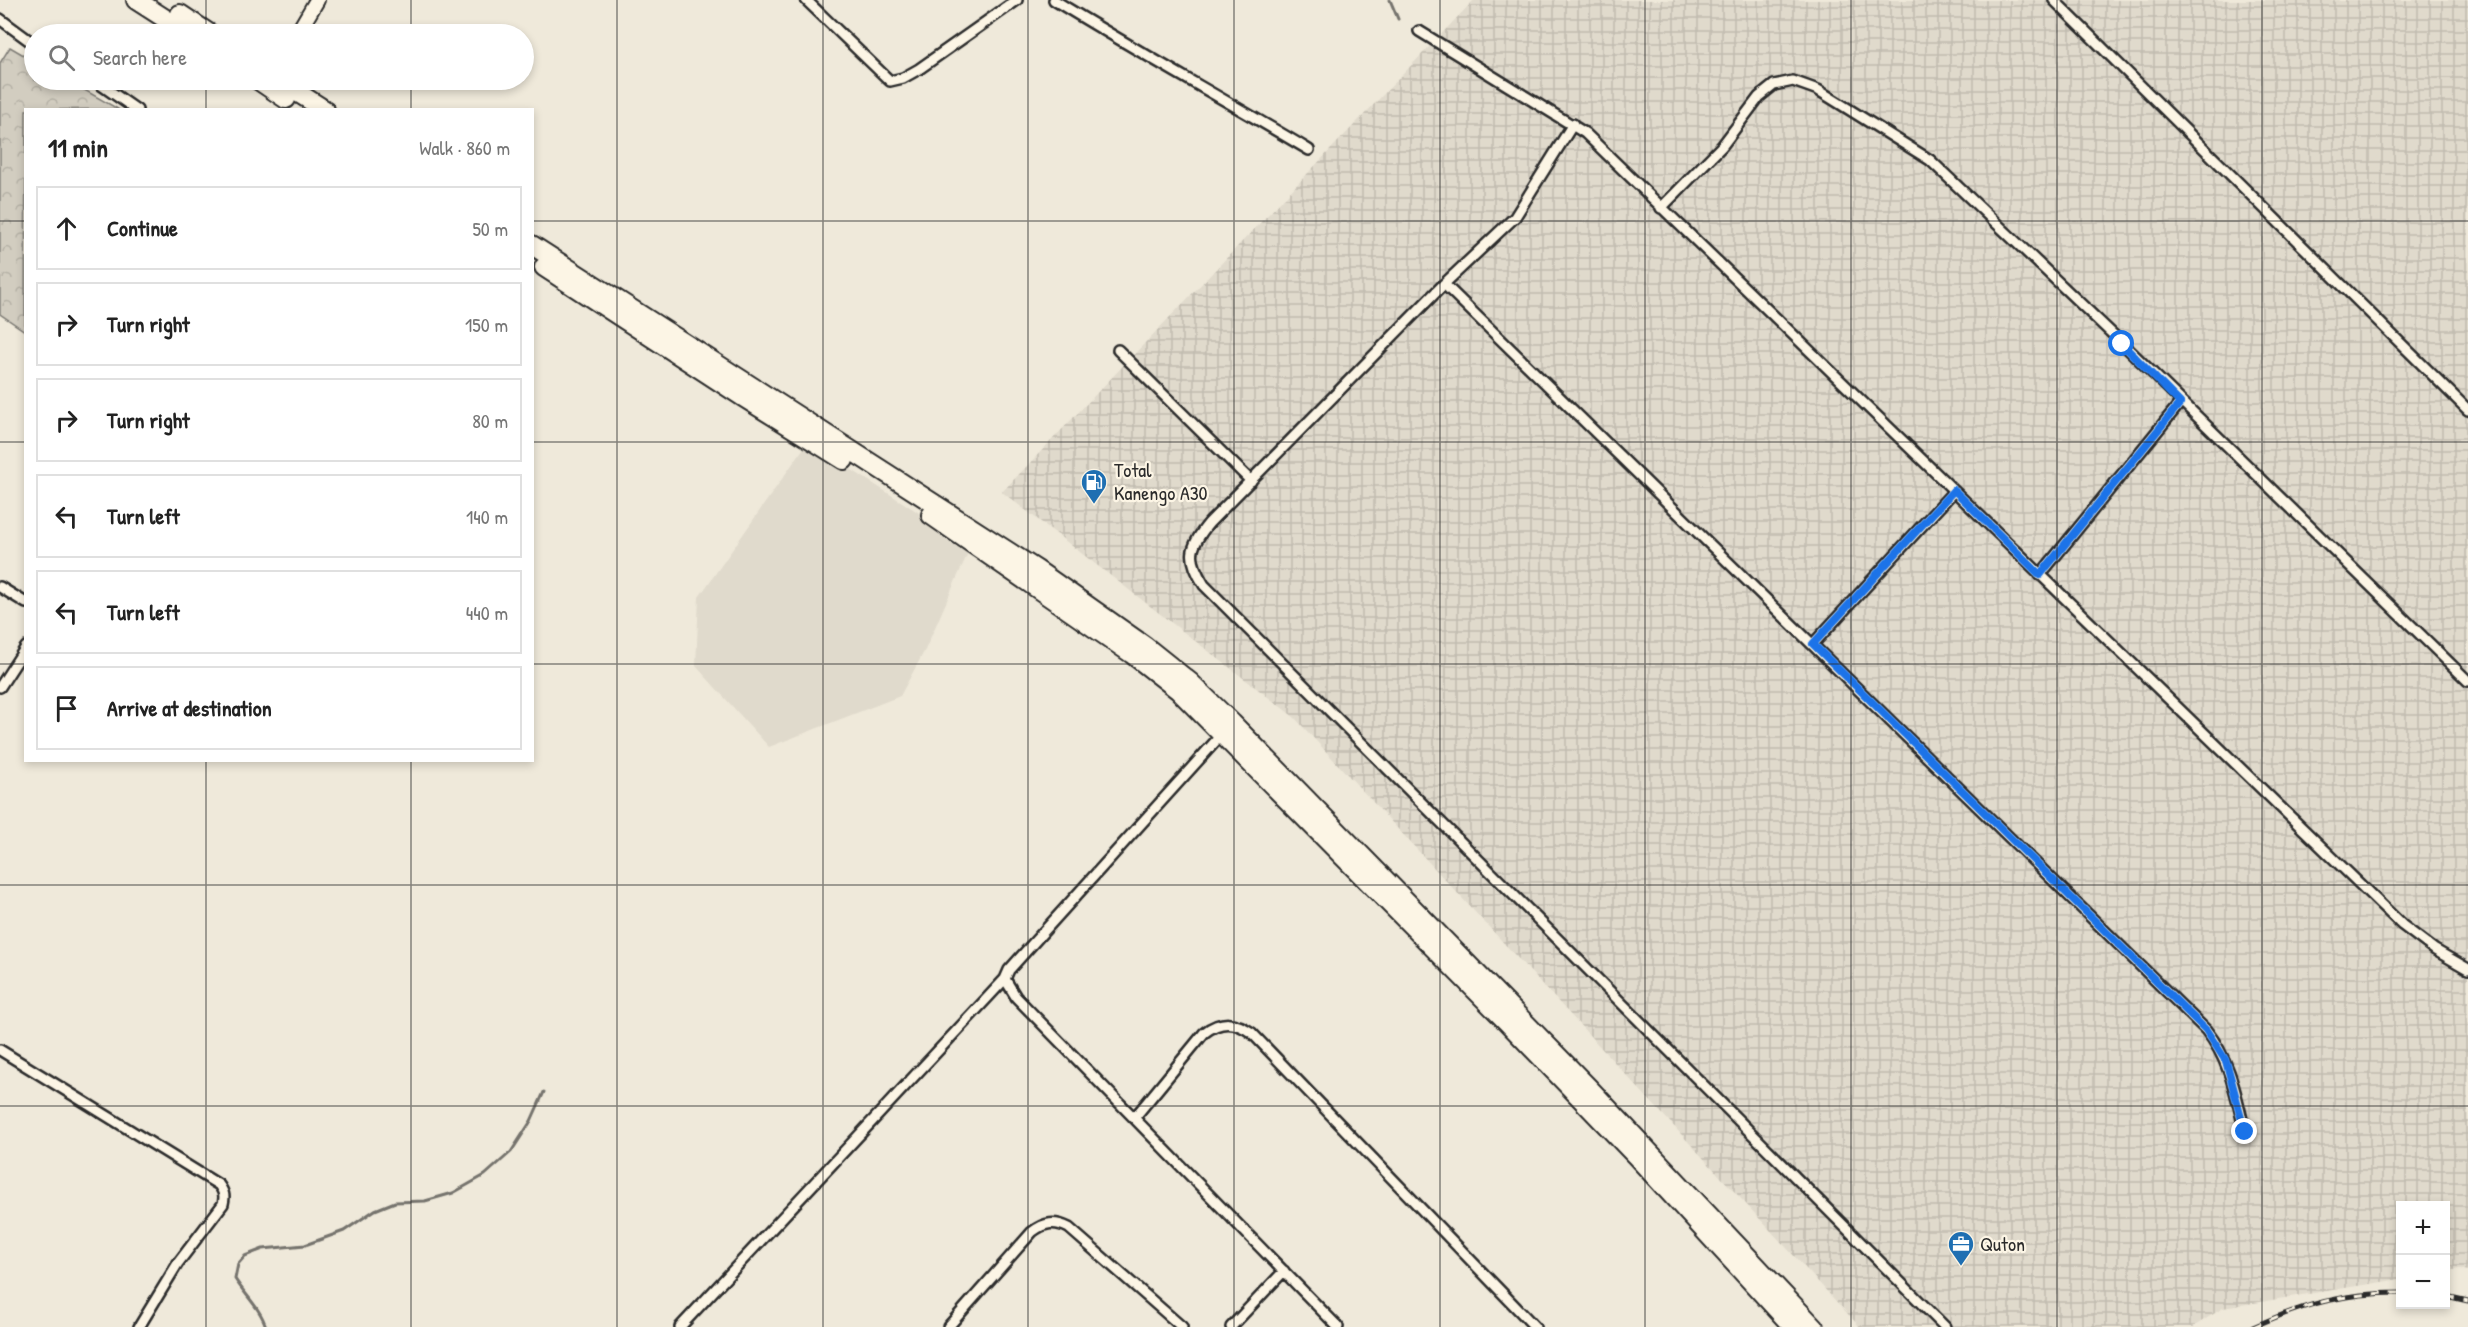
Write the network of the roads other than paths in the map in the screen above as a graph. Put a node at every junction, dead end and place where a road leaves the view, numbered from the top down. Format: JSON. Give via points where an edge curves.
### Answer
{"nodes":[{"id":1,"x":136,"y":0,"type":"edge"},
{"id":2,"x":158,"y":0,"type":"edge"},
{"id":3,"x":317,"y":0,"type":"edge"},
{"id":4,"x":806,"y":0,"type":"edge"},
{"id":5,"x":1017,"y":0,"type":"edge"},
{"id":6,"x":1054,"y":0,"type":"edge"},
{"id":7,"x":2054,"y":0,"type":"edge"},
{"id":8,"x":0,"y":19,"type":"edge"},
{"id":9,"x":173,"y":24,"type":"edge"},
{"id":10,"x":195,"y":24,"type":"edge"},
{"id":11,"x":303,"y":24,"type":"edge"},
{"id":12,"x":1419,"y":31,"type":"dead end"},
{"id":13,"x":24,"y":37,"type":"edge"},
{"id":14,"x":108,"y":90,"type":"edge"},
{"id":15,"x":273,"y":90,"type":"edge"},
{"id":16,"x":294,"y":90,"type":"edge"},
{"id":17,"x":134,"y":108,"type":"edge"},
{"id":18,"x":300,"y":108,"type":"edge"},
{"id":19,"x":322,"y":108,"type":"edge"},
{"id":20,"x":1573,"y":124,"type":"junction"},
{"id":21,"x":1309,"y":150,"type":"dead end"},
{"id":22,"x":1661,"y":208,"type":"junction"},
{"id":23,"x":534,"y":245,"type":"edge"},
{"id":24,"x":534,"y":260,"type":"edge"},
{"id":25,"x":1444,"y":284,"type":"junction"},
{"id":26,"x":1118,"y":350,"type":"dead end"},
{"id":27,"x":2180,"y":403,"type":"junction"},
{"id":28,"x":2468,"y":410,"type":"edge"},
{"id":29,"x":1251,"y":481,"type":"junction"},
{"id":30,"x":1954,"y":490,"type":"junction"},
{"id":31,"x":2040,"y":575,"type":"junction"},
{"id":32,"x":0,"y":587,"type":"edge"},
{"id":33,"x":24,"y":602,"type":"edge"},
{"id":34,"x":1813,"y":644,"type":"junction"},
{"id":35,"x":24,"y":650,"type":"edge"},
{"id":36,"x":2468,"y":681,"type":"edge"},
{"id":37,"x":0,"y":687,"type":"edge"},
{"id":38,"x":1227,"y":728,"type":"junction"},
{"id":39,"x":2468,"y":969,"type":"edge"},
{"id":40,"x":1005,"y":979,"type":"junction"},
{"id":41,"x":0,"y":1050,"type":"edge"},
{"id":42,"x":1135,"y":1117,"type":"junction"},
{"id":43,"x":2245,"y":1132,"type":"dead end"},
{"id":44,"x":1284,"y":1271,"type":"junction"},
{"id":45,"x":139,"y":1327,"type":"edge"},
{"id":46,"x":680,"y":1327,"type":"edge"},
{"id":47,"x":948,"y":1327,"type":"edge"},
{"id":48,"x":1182,"y":1327,"type":"edge"},
{"id":49,"x":1231,"y":1327,"type":"edge"},
{"id":50,"x":1338,"y":1327,"type":"edge"},
{"id":51,"x":1535,"y":1327,"type":"edge"},
{"id":52,"x":1793,"y":1327,"type":"edge"},
{"id":53,"x":1814,"y":1327,"type":"edge"},
{"id":54,"x":1946,"y":1327,"type":"edge"}],
"edges":[{"from":1,"to":9,"type":"highway"},
{"from":2,"to":10,"type":"highway"},
{"from":3,"to":11,"type":"street"},
{"from":4,"to":5,"type":"street","via":[[890,81],[919,69]]},
{"from":6,"to":21,"type":"street"},
{"from":7,"to":28,"type":"street"},
{"from":8,"to":13,"type":"street"},
{"from":12,"to":20,"type":"street"},
{"from":14,"to":17,"type":"street"},
{"from":15,"to":18,"type":"highway"},
{"from":16,"to":19,"type":"highway"},
{"from":20,"to":22,"type":"street"},
{"from":20,"to":25,"type":"street","via":[[1515,217]]},
{"from":22,"to":27,"type":"street","via":[[1722,146],[1759,97],[1784,82],[1809,86],[1930,160]]},
{"from":22,"to":30,"type":"street"},
{"from":23,"to":38,"type":"highway","via":[[1038,570],[1190,682]]},
{"from":24,"to":38,"type":"highway","via":[[948,526],[1156,672]]},
{"from":25,"to":29,"type":"street"},
{"from":25,"to":34,"type":"street"},
{"from":26,"to":29,"type":"street"},
{"from":27,"to":31,"type":"street"},
{"from":27,"to":36,"type":"street"},
{"from":29,"to":54,"type":"street","via":[[1198,536],[1191,557],[1204,585]]},
{"from":30,"to":31,"type":"street"},
{"from":30,"to":34,"type":"street"},
{"from":31,"to":39,"type":"street","via":[[2402,925]]},
{"from":32,"to":33,"type":"street"},
{"from":34,"to":43,"type":"street","via":[[2206,1030],[2226,1061]]},
{"from":35,"to":37,"type":"street"},
{"from":38,"to":40,"type":"street"},
{"from":38,"to":52,"type":"highway","via":[[1635,1155]]},
{"from":38,"to":53,"type":"highway","via":[[1588,1087]]},
{"from":40,"to":42,"type":"street","via":[[1016,997]]},
{"from":40,"to":46,"type":"street"},
{"from":41,"to":45,"type":"street","via":[[223,1191],[223,1204],[178,1263]]},
{"from":42,"to":44,"type":"street"},
{"from":42,"to":51,"type":"street","via":[[1204,1033],[1223,1023],[1242,1026]]},
{"from":44,"to":49,"type":"street"},
{"from":44,"to":50,"type":"street"},
{"from":47,"to":48,"type":"street","via":[[1032,1232],[1050,1222],[1069,1228]]}]}
